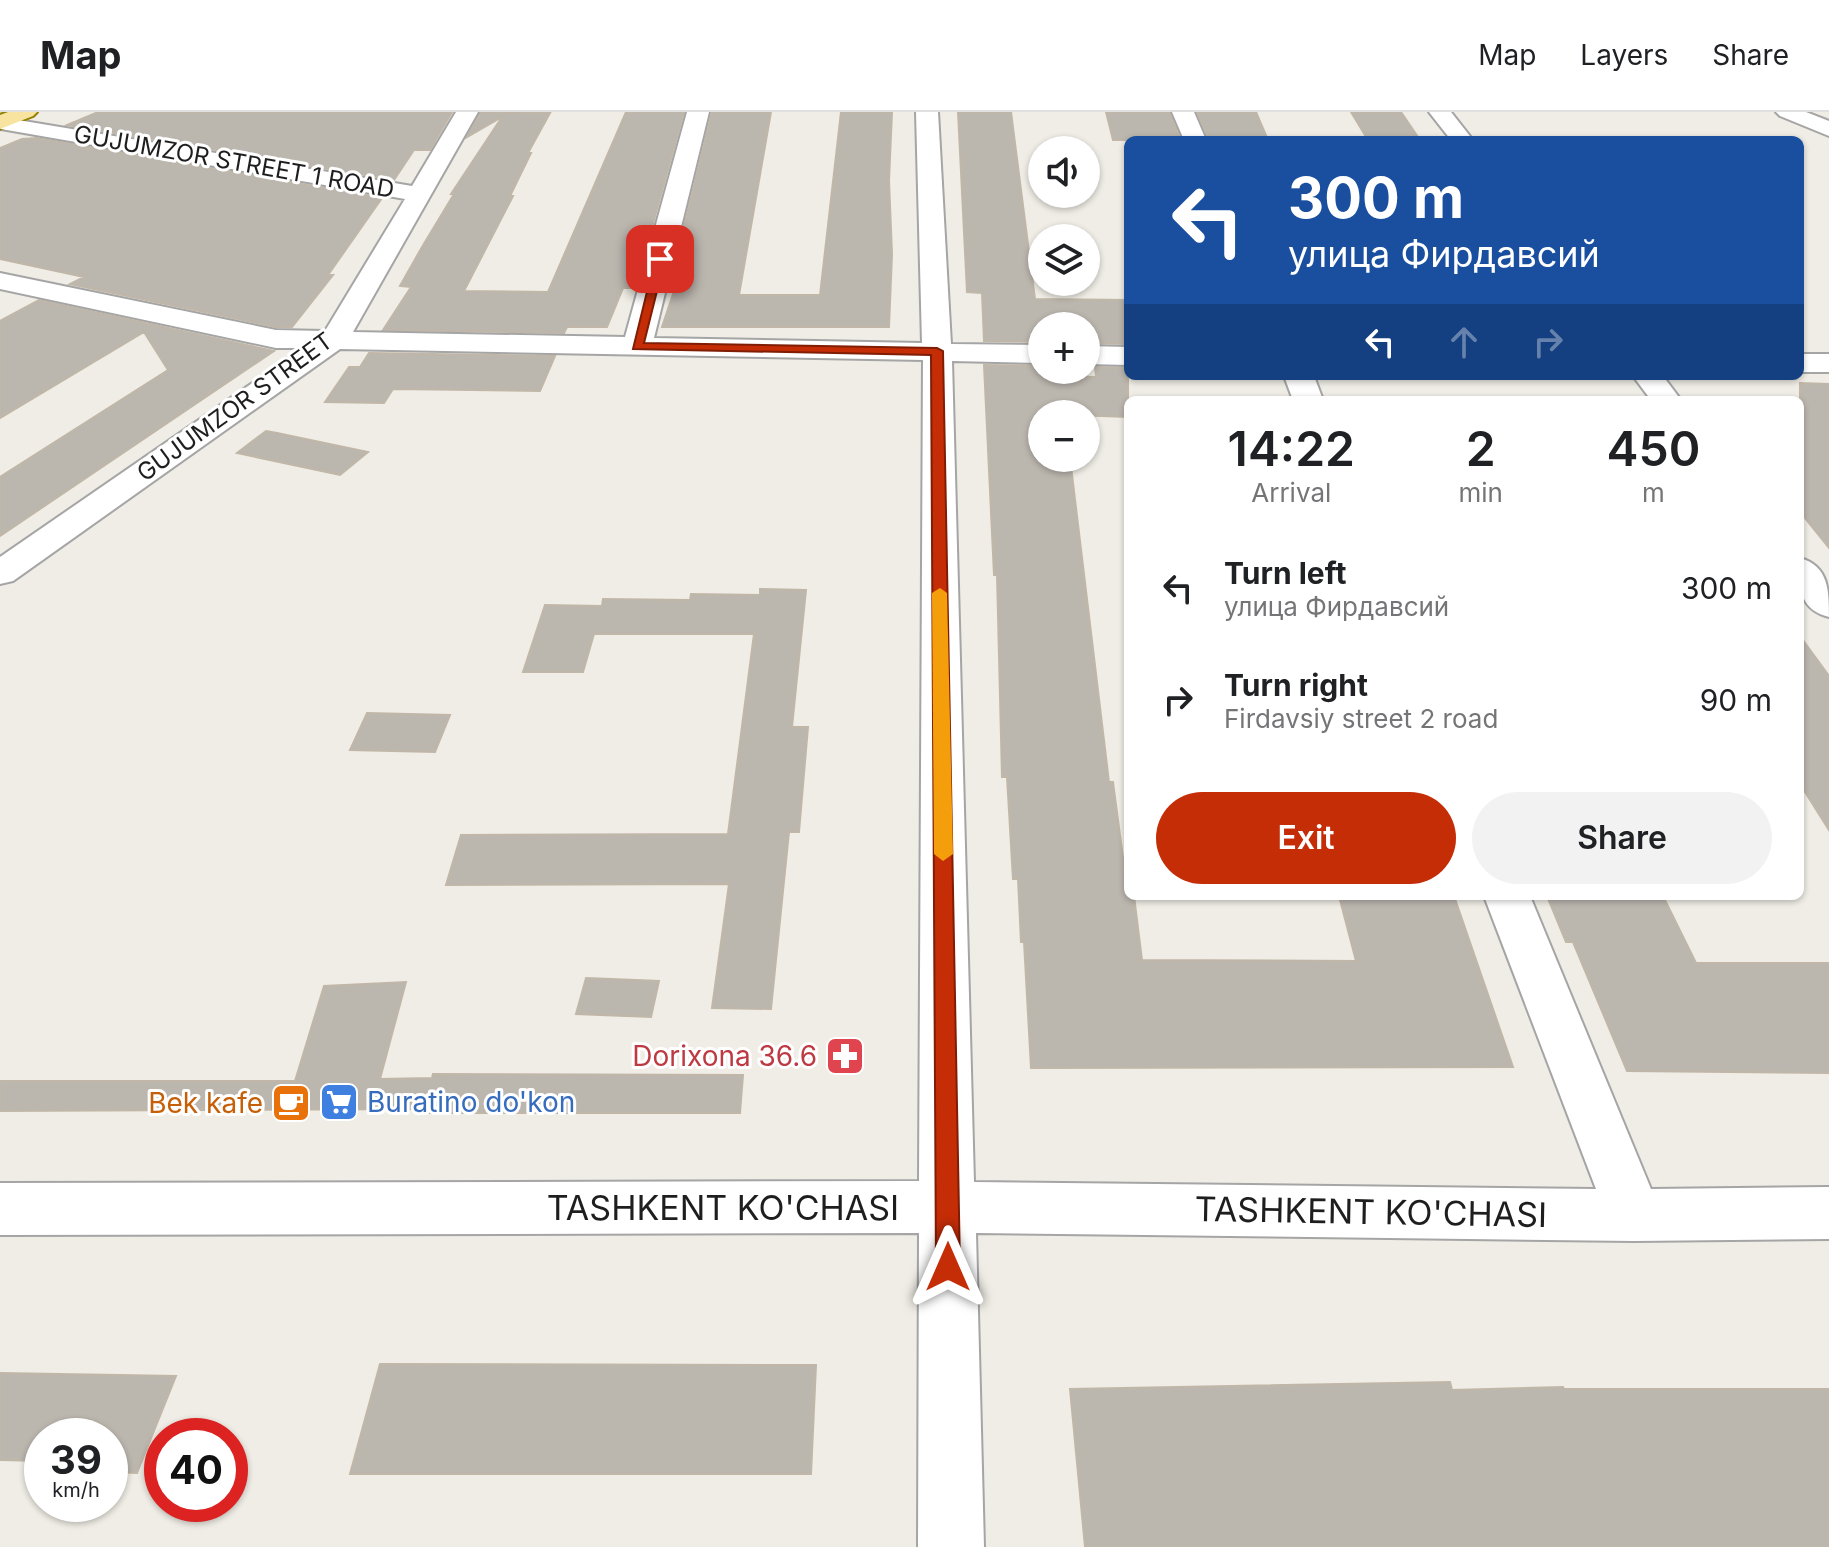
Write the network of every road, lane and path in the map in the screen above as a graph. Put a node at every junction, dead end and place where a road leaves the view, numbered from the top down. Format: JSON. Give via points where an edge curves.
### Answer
{"nodes":[{"id":1,"x":26,"y":112,"type":"edge"},
{"id":2,"x":467,"y":112,"type":"edge"},
{"id":3,"x":698,"y":112,"type":"edge"},
{"id":4,"x":927,"y":112,"type":"edge"},
{"id":5,"x":1183,"y":112,"type":"edge"},
{"id":6,"x":1440,"y":112,"type":"edge"},
{"id":7,"x":1787,"y":112,"type":"edge"},
{"id":8,"x":1,"y":123,"type":"edge"},
{"id":9,"x":1829,"y":129,"type":"edge"},
{"id":10,"x":1193,"y":136,"type":"edge"},
{"id":11,"x":1459,"y":136,"type":"edge"},
{"id":12,"x":418,"y":194,"type":"junction"},
{"id":13,"x":0,"y":281,"type":"edge"},
{"id":14,"x":35,"y":288,"type":"junction"},
{"id":15,"x":0,"y":305,"type":"edge"},
{"id":16,"x":335,"y":339,"type":"junction"},
{"id":17,"x":637,"y":347,"type":"junction"},
{"id":18,"x":937,"y":351,"type":"junction"},
{"id":19,"x":1028,"y":354,"type":"edge"},
{"id":20,"x":1100,"y":355,"type":"edge"},
{"id":21,"x":1124,"y":356,"type":"edge"},
{"id":22,"x":1804,"y":363,"type":"edge"},
{"id":23,"x":1829,"y":363,"type":"edge"},
{"id":24,"x":0,"y":573,"type":"edge"},
{"id":25,"x":1804,"y":574,"type":"edge"},
{"id":26,"x":1829,"y":606,"type":"edge"},
{"id":27,"x":1509,"y":900,"type":"edge"},
{"id":28,"x":948,"y":1207,"type":"junction"},
{"id":29,"x":0,"y":1209,"type":"edge"},
{"id":30,"x":1829,"y":1213,"type":"edge"},
{"id":31,"x":1634,"y":1215,"type":"junction"},
{"id":32,"x":951,"y":1547,"type":"edge"}],
"edges":[{"from":1,"to":8,"type":"main road"},
{"from":2,"to":12,"type":"street","name":"GUJUMZOR STREET"},
{"from":3,"to":17,"type":"street"},
{"from":4,"to":18,"type":"street"},
{"from":5,"to":10,"type":"street"},
{"from":6,"to":11,"type":"street"},
{"from":7,"to":9,"type":"street"},
{"from":8,"to":12,"type":"street","name":"GUJUMZOR STREET 1 ROAD"},
{"from":12,"to":16,"type":"street","name":"GUJUMZOR STREET"},
{"from":13,"to":14,"type":"street"},
{"from":14,"to":15,"type":"street"},
{"from":14,"to":16,"type":"street","via":[[276,339]]},
{"from":16,"to":17,"type":"street"},
{"from":16,"to":24,"type":"street","name":"GUJUMZOR STREET"},
{"from":17,"to":18,"type":"street"},
{"from":18,"to":19,"type":"street"},
{"from":18,"to":28,"type":"street"},
{"from":20,"to":21,"type":"street"},
{"from":22,"to":23,"type":"street"},
{"from":25,"to":26,"type":"street"},
{"from":27,"to":31,"type":"street"},
{"from":28,"to":29,"type":"street","name":"TASHKENT KO'CHASI"},
{"from":28,"to":31,"type":"street","name":"TASHKENT KO'CHASI"},
{"from":28,"to":32,"type":"street"},
{"from":30,"to":31,"type":"street","name":"TASHKENT KO'CHASI"}]}
